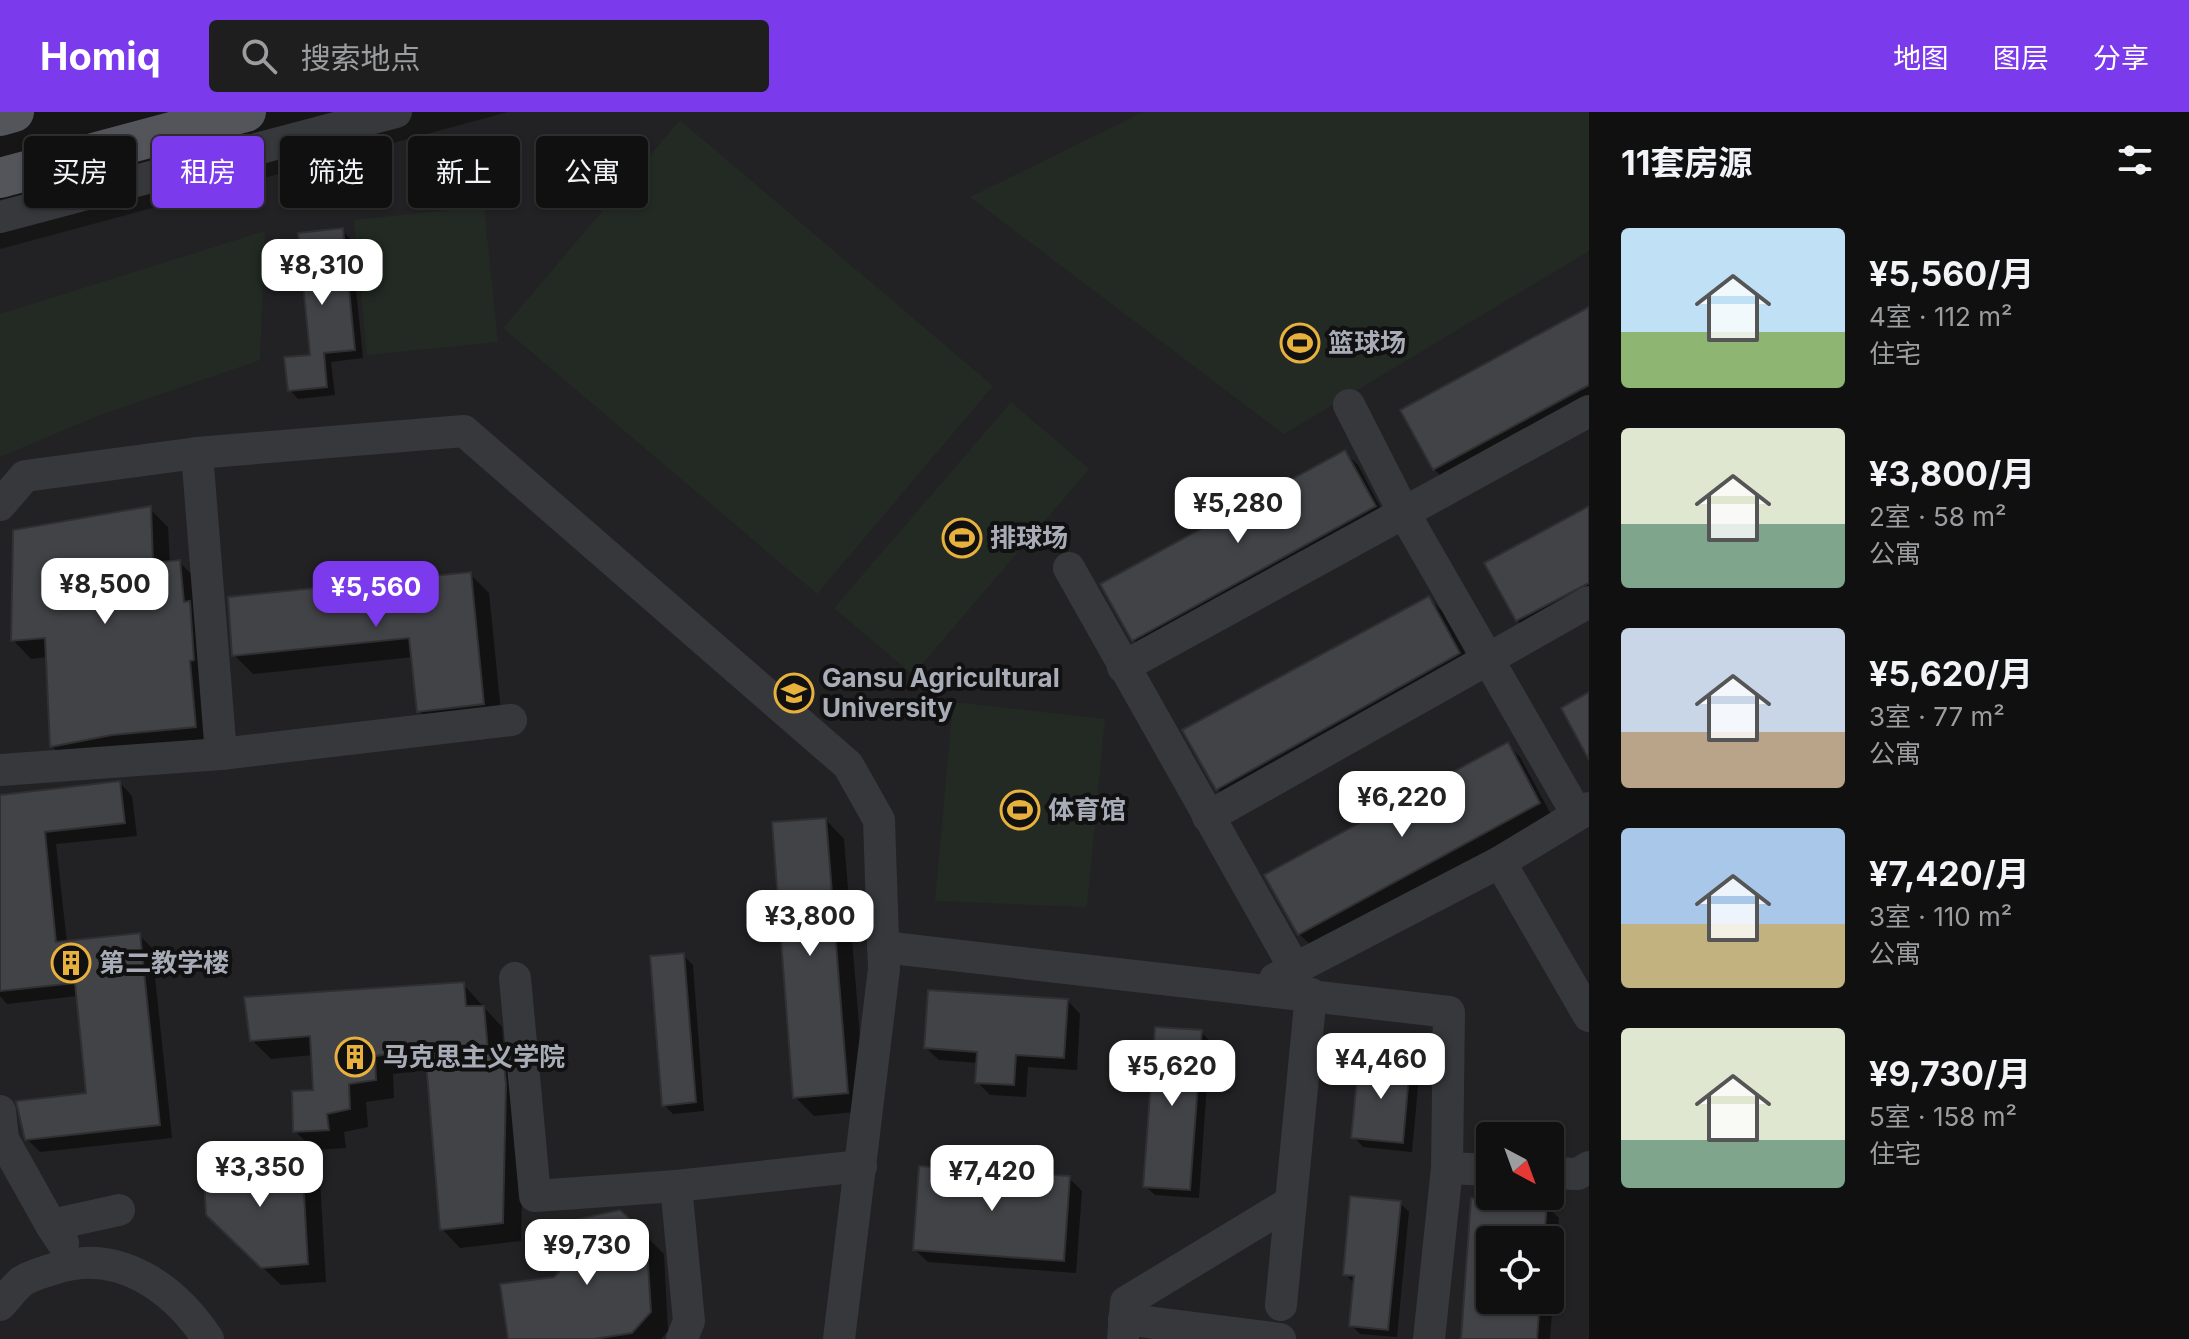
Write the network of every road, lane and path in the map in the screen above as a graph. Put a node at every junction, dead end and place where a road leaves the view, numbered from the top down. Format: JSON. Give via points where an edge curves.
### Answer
{"nodes":[{"id":1,"x":14,"y":112,"type":"edge"},
{"id":2,"x":246,"y":112,"type":"edge"},
{"id":3,"x":396,"y":112,"type":"edge"},
{"id":4,"x":0,"y":116,"type":"edge"},
{"id":5,"x":0,"y":178,"type":"edge"},
{"id":6,"x":0,"y":217,"type":"edge"},
{"id":7,"x":1349,"y":405,"type":"dead end"},
{"id":8,"x":1589,"y":411,"type":"edge"},
{"id":9,"x":197,"y":453,"type":"junction"},
{"id":10,"x":0,"y":505,"type":"edge"},
{"id":11,"x":1404,"y":513,"type":"junction"},
{"id":12,"x":1069,"y":568,"type":"dead end"},
{"id":13,"x":1589,"y":602,"type":"edge"},
{"id":14,"x":1489,"y":659,"type":"junction"},
{"id":15,"x":1123,"y":667,"type":"junction"},
{"id":16,"x":511,"y":720,"type":"dead end"},
{"id":17,"x":221,"y":754,"type":"junction"},
{"id":18,"x":0,"y":770,"type":"edge"},
{"id":19,"x":1583,"y":811,"type":"edge"},
{"id":20,"x":1208,"y":817,"type":"junction"},
{"id":21,"x":1500,"y":862,"type":"junction"},
{"id":22,"x":883,"y":947,"type":"junction"},
{"id":23,"x":515,"y":978,"type":"dead end"},
{"id":24,"x":1303,"y":982,"type":"junction"},
{"id":25,"x":1589,"y":1016,"type":"edge"},
{"id":26,"x":0,"y":1111,"type":"edge"},
{"id":27,"x":861,"y":1166,"type":"junction"},
{"id":28,"x":1447,"y":1168,"type":"junction"},
{"id":29,"x":1476,"y":1169,"type":"edge"},
{"id":30,"x":676,"y":1186,"type":"junction"},
{"id":31,"x":1291,"y":1202,"type":"junction"},
{"id":32,"x":119,"y":1210,"type":"dead end"},
{"id":33,"x":51,"y":1225,"type":"junction"},
{"id":34,"x":75,"y":1262,"type":"junction"},
{"id":35,"x":0,"y":1305,"type":"edge"},
{"id":36,"x":1281,"y":1305,"type":"dead end"},
{"id":37,"x":1124,"y":1329,"type":"edge"},
{"id":38,"x":208,"y":1339,"type":"edge"},
{"id":39,"x":682,"y":1339,"type":"edge"},
{"id":40,"x":839,"y":1339,"type":"edge"},
{"id":41,"x":1280,"y":1339,"type":"edge"},
{"id":42,"x":1429,"y":1339,"type":"edge"}],
"edges":[{"from":1,"to":4,"type":"main road"},
{"from":2,"to":5,"type":"main road"},
{"from":3,"to":6,"type":"street"},
{"from":7,"to":11,"type":"street"},
{"from":8,"to":11,"type":"street"},
{"from":9,"to":10,"type":"street","via":[[25,476]]},
{"from":9,"to":17,"type":"street"},
{"from":9,"to":22,"type":"street","via":[[464,431],[848,765],[879,820]]},
{"from":11,"to":14,"type":"street"},
{"from":11,"to":15,"type":"street"},
{"from":12,"to":15,"type":"street"},
{"from":13,"to":14,"type":"street"},
{"from":14,"to":19,"type":"street"},
{"from":14,"to":20,"type":"street"},
{"from":15,"to":20,"type":"street"},
{"from":16,"to":17,"type":"street"},
{"from":17,"to":18,"type":"street"},
{"from":19,"to":21,"type":"street"},
{"from":20,"to":24,"type":"street"},
{"from":21,"to":24,"type":"street"},
{"from":21,"to":25,"type":"street"},
{"from":22,"to":24,"type":"street","via":[[1257,988]]},
{"from":22,"to":27,"type":"street"},
{"from":23,"to":30,"type":"street","via":[[535,1196]]},
{"from":24,"to":28,"type":"street","via":[[1449,1012]]},
{"from":24,"to":31,"type":"street"},
{"from":26,"to":33,"type":"street","via":[[3,1139]]},
{"from":27,"to":30,"type":"street"},
{"from":27,"to":40,"type":"street"},
{"from":28,"to":29,"type":"street"},
{"from":28,"to":42,"type":"street"},
{"from":30,"to":39,"type":"street","via":[[689,1321]]},
{"from":31,"to":36,"type":"street"},
{"from":31,"to":37,"type":"street","via":[[1126,1302]]},
{"from":32,"to":33,"type":"street"},
{"from":33,"to":34,"type":"street"},
{"from":34,"to":35,"type":"street","via":[[23,1281]]},
{"from":34,"to":38,"type":"street","via":[[115,1264],[146,1276],[192,1316]]},
{"from":37,"to":41,"type":"street"}]}
